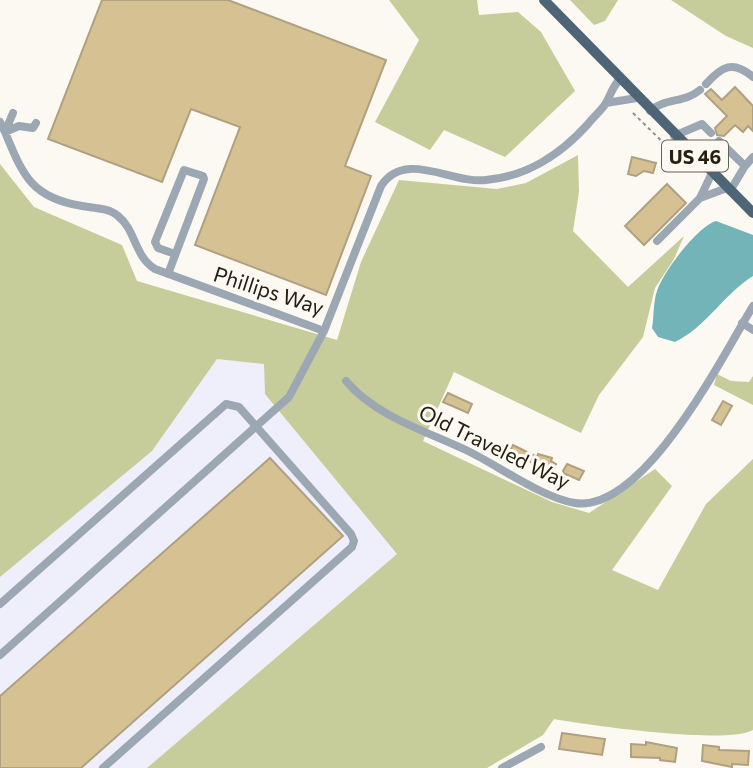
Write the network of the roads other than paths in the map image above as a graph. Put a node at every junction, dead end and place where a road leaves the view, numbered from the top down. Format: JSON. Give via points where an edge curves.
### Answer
{"nodes":[{"id":1,"x":544,"y":0,"type":"edge"},
{"id":2,"x":753,"y":77,"type":"edge"},
{"id":3,"x":619,"y":80,"type":"junction"},
{"id":4,"x":637,"y":99,"type":"junction"},
{"id":5,"x":606,"y":103,"type":"junction"},
{"id":6,"x":650,"y":111,"type":"junction"},
{"id":7,"x":13,"y":113,"type":"dead end"},
{"id":8,"x":0,"y":122,"type":"edge"},
{"id":9,"x":36,"y":123,"type":"dead end"},
{"id":10,"x":5,"y":132,"type":"junction"},
{"id":11,"x":711,"y":133,"type":"dead end"},
{"id":12,"x":674,"y":136,"type":"junction"},
{"id":13,"x":719,"y":141,"type":"dead end"},
{"id":14,"x":753,"y":157,"type":"edge"},
{"id":15,"x":745,"y":166,"type":"junction"},
{"id":16,"x":712,"y":173,"type":"junction"},
{"id":17,"x":728,"y":190,"type":"junction"},
{"id":18,"x":700,"y":198,"type":"junction"},
{"id":19,"x":753,"y":213,"type":"edge"},
{"id":20,"x":657,"y":241,"type":"dead end"},
{"id":21,"x":175,"y":254,"type":"junction"},
{"id":22,"x":168,"y":274,"type":"junction"},
{"id":23,"x":753,"y":306,"type":"edge"},
{"id":24,"x":742,"y":323,"type":"junction"},
{"id":25,"x":753,"y":330,"type":"edge"},
{"id":26,"x":324,"y":331,"type":"junction"},
{"id":27,"x":346,"y":382,"type":"dead end"},
{"id":28,"x":256,"y":426,"type":"junction"},
{"id":29,"x":0,"y":604,"type":"edge"},
{"id":30,"x":0,"y":655,"type":"edge"},
{"id":31,"x":541,"y":747,"type":"dead end"},
{"id":32,"x":103,"y":768,"type":"edge"},
{"id":33,"x":502,"y":768,"type":"edge"}],
"edges":[{"from":1,"to":3,"type":"main road","number":"US 46"},
{"from":2,"to":6,"type":"street","via":[[728,66],[686,99],[659,103]]},
{"from":3,"to":4,"type":"main road","number":"US 46"},
{"from":3,"to":5,"type":"street","name":"Phillips Way"},
{"from":4,"to":5,"type":"street"},
{"from":4,"to":6,"type":"main road","number":"US 46"},
{"from":5,"to":26,"type":"street","name":"Phillips Way","via":[[561,151],[517,174],[466,181],[409,167],[391,173],[381,186]]},
{"from":6,"to":12,"type":"main road","number":"US 46"},
{"from":7,"to":10,"type":"street"},
{"from":8,"to":10,"type":"street","name":"Phillips Way"},
{"from":9,"to":10,"type":"street","via":[[33,128],[19,126]]},
{"from":10,"to":22,"type":"street","name":"Phillips Way","via":[[33,186],[56,201],[116,214],[144,260]]},
{"from":11,"to":12,"type":"street","via":[[702,124]]},
{"from":12,"to":16,"type":"main road","number":"US 46"},
{"from":13,"to":15,"type":"street"},
{"from":14,"to":15,"type":"street"},
{"from":15,"to":17,"type":"street"},
{"from":16,"to":17,"type":"main road","number":"US 46"},
{"from":16,"to":18,"type":"street"},
{"from":17,"to":18,"type":"street"},
{"from":17,"to":19,"type":"main road","number":"US 46"},
{"from":18,"to":20,"type":"street"},
{"from":21,"to":21,"type":"street","via":[[204,179],[184,170],[155,242],[158,248]]},
{"from":21,"to":22,"type":"street"},
{"from":22,"to":26,"type":"street","name":"Phillips Way"},
{"from":23,"to":24,"type":"street","name":"Old Traveled Way"},
{"from":24,"to":25,"type":"street"},
{"from":24,"to":27,"type":"street","name":"Old Traveled Way","via":[[661,453],[624,486],[589,503],[571,502],[540,489],[370,403]]},
{"from":26,"to":28,"type":"street","via":[[289,397]]},
{"from":28,"to":29,"type":"street","via":[[239,407],[226,404]]},
{"from":28,"to":30,"type":"street"},
{"from":28,"to":32,"type":"street","via":[[351,534],[352,547]]},
{"from":31,"to":33,"type":"street"}]}
